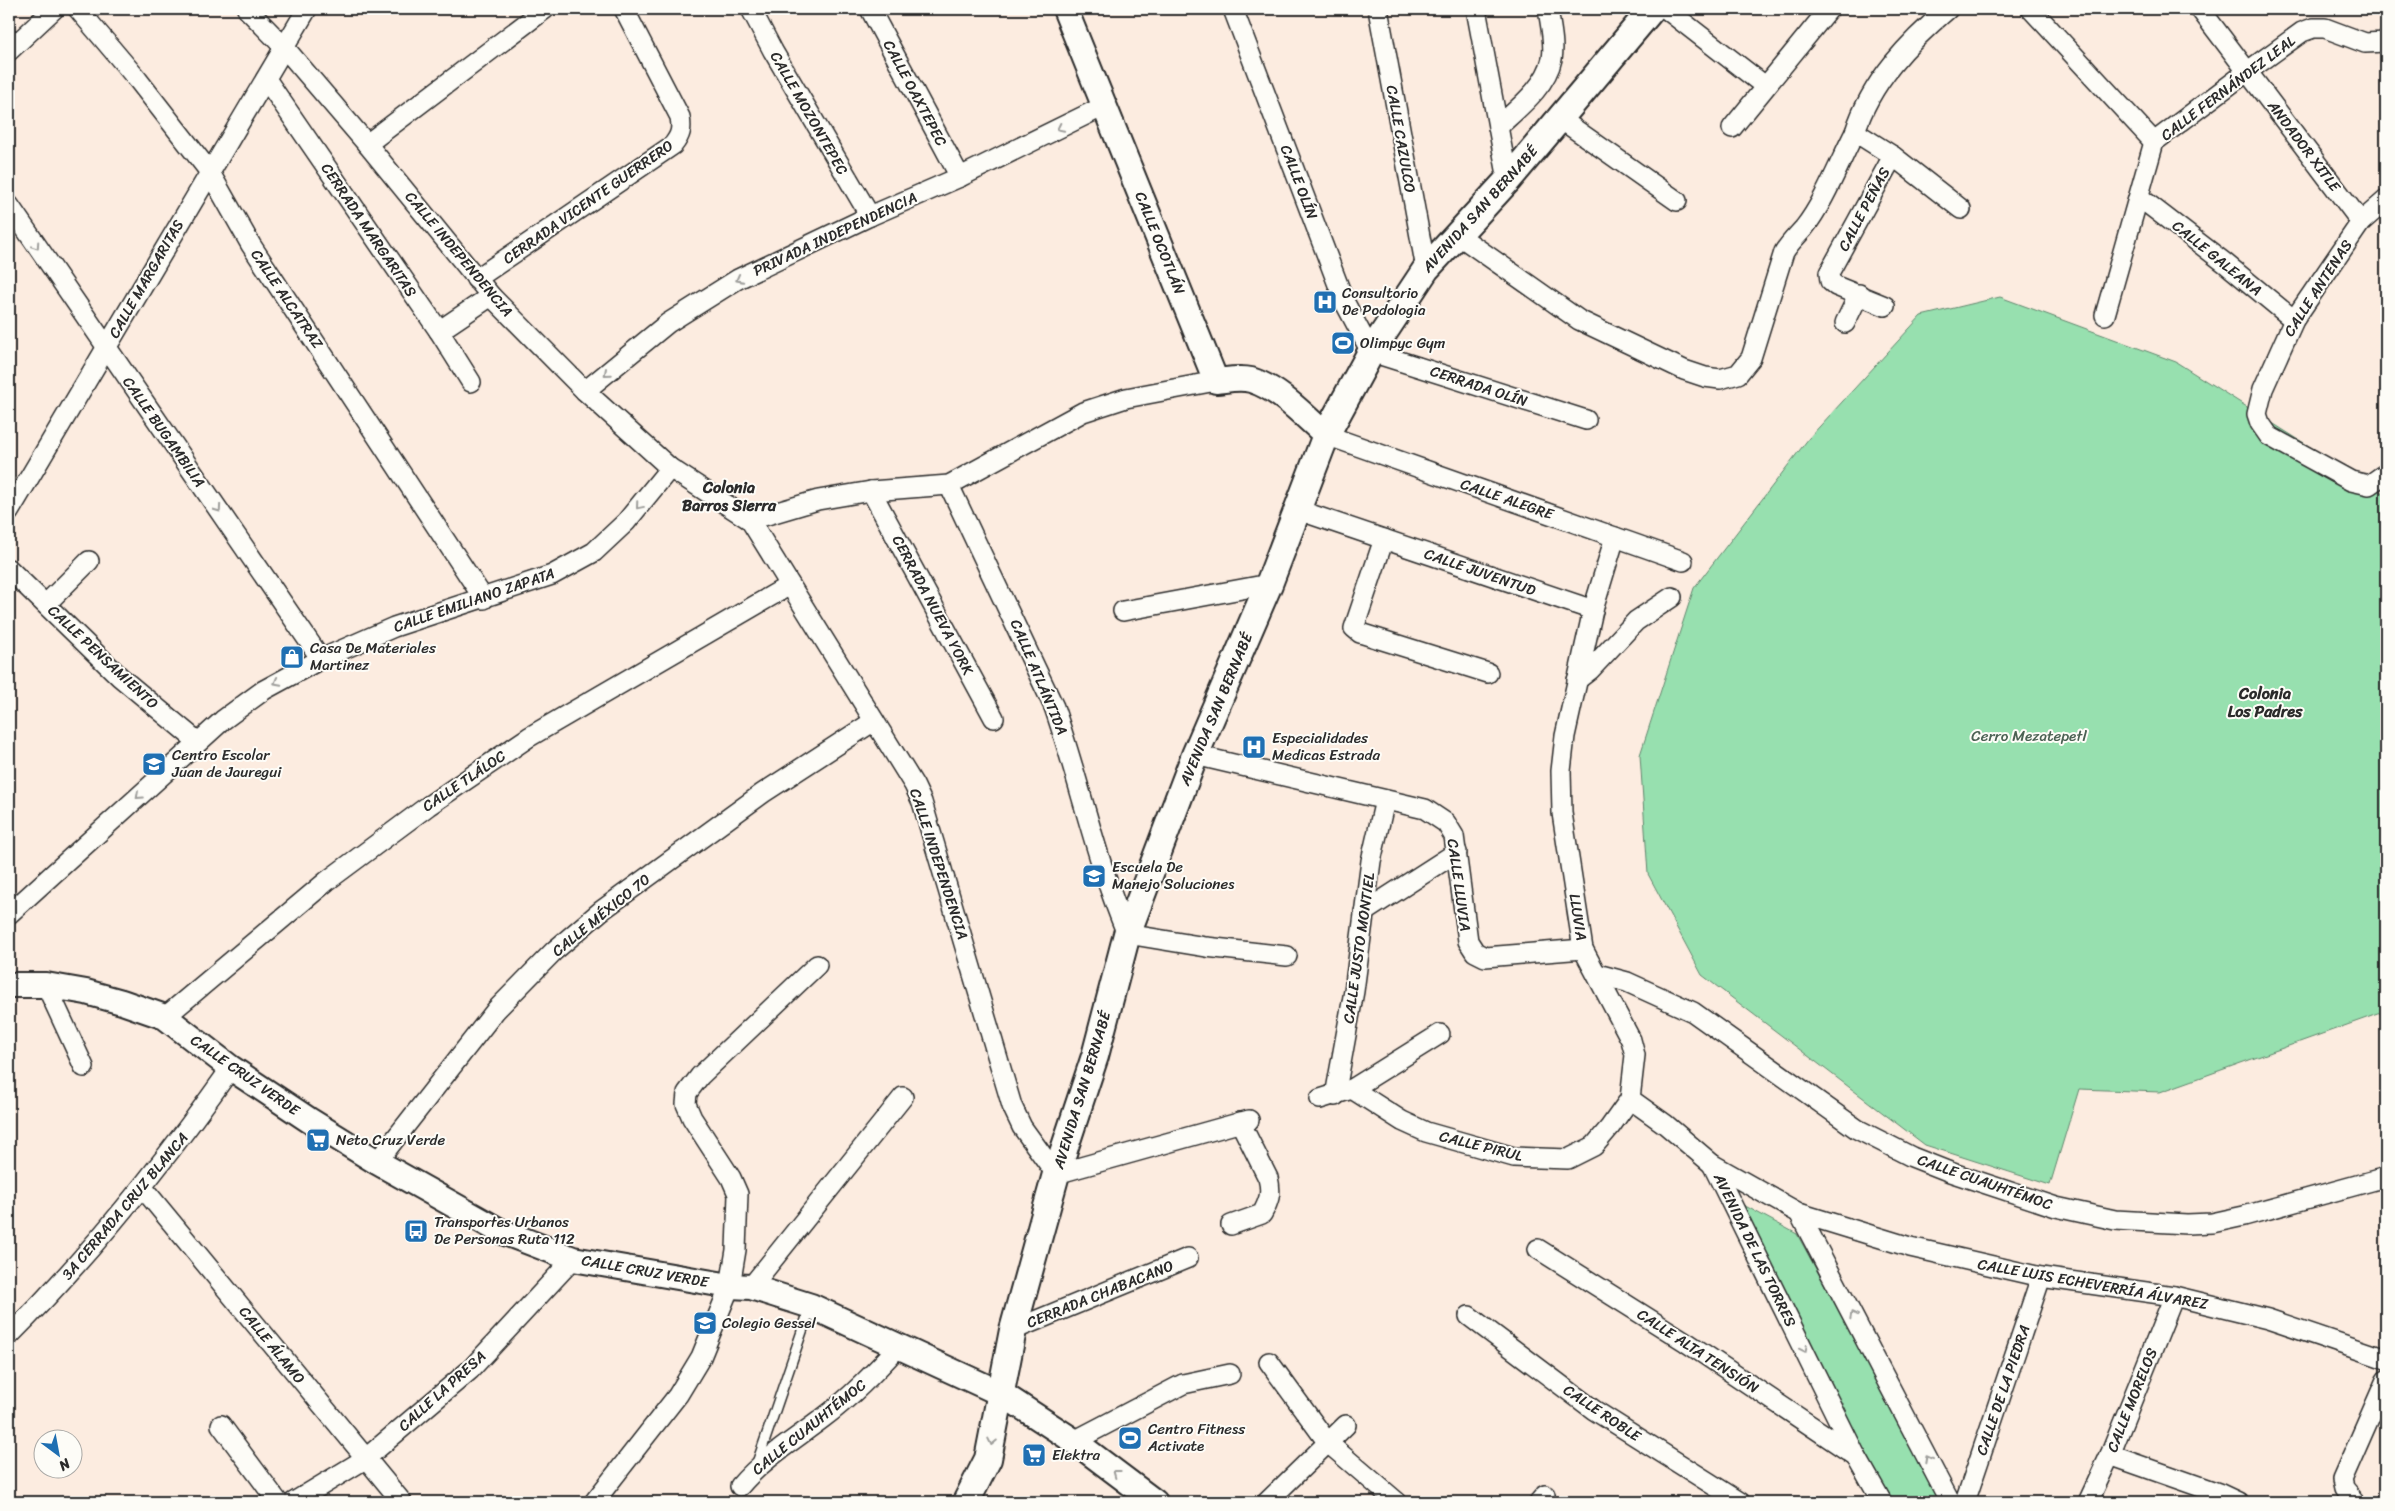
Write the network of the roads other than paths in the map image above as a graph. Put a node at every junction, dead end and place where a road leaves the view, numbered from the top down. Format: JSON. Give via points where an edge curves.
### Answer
{"nodes":[{"id":1,"x":54,"y":9,"type":"edge"},
{"id":2,"x":78,"y":9,"type":"edge"},
{"id":3,"x":247,"y":9,"type":"edge"},
{"id":4,"x":307,"y":9,"type":"edge"},
{"id":5,"x":545,"y":9,"type":"edge"},
{"id":6,"x":624,"y":9,"type":"edge"},
{"id":7,"x":751,"y":9,"type":"edge"},
{"id":8,"x":870,"y":9,"type":"edge"},
{"id":9,"x":1065,"y":9,"type":"edge"},
{"id":10,"x":1233,"y":9,"type":"edge"},
{"id":11,"x":1378,"y":9,"type":"edge"},
{"id":12,"x":1476,"y":9,"type":"edge"},
{"id":13,"x":1548,"y":9,"type":"edge"},
{"id":14,"x":1652,"y":9,"type":"edge"},
{"id":15,"x":1666,"y":9,"type":"edge"},
{"id":16,"x":1829,"y":9,"type":"edge"},
{"id":17,"x":1948,"y":9,"type":"edge"},
{"id":18,"x":2031,"y":9,"type":"edge"},
{"id":19,"x":2200,"y":9,"type":"edge"},
{"id":20,"x":2386,"y":42,"type":"edge"},
{"id":21,"x":284,"y":47,"type":"junction"},
{"id":22,"x":9,"y":51,"type":"edge"},
{"id":23,"x":2248,"y":71,"type":"junction"},
{"id":24,"x":266,"y":78,"type":"junction"},
{"id":25,"x":1764,"y":86,"type":"junction"},
{"id":26,"x":1104,"y":106,"type":"junction"},
{"id":27,"x":1560,"y":118,"type":"junction"},
{"id":28,"x":1498,"y":127,"type":"junction"},
{"id":29,"x":1732,"y":128,"type":"dead end"},
{"id":30,"x":1855,"y":132,"type":"junction"},
{"id":31,"x":2154,"y":142,"type":"junction"},
{"id":32,"x":367,"y":144,"type":"junction"},
{"id":33,"x":1893,"y":156,"type":"junction"},
{"id":34,"x":210,"y":171,"type":"junction"},
{"id":35,"x":960,"y":177,"type":"junction"},
{"id":36,"x":1508,"y":180,"type":"junction"},
{"id":37,"x":2139,"y":197,"type":"junction"},
{"id":38,"x":2386,"y":200,"type":"edge"},
{"id":39,"x":1677,"y":201,"type":"dead end"},
{"id":40,"x":9,"y":205,"type":"edge"},
{"id":41,"x":1961,"y":209,"type":"dead end"},
{"id":42,"x":870,"y":216,"type":"junction"},
{"id":43,"x":2361,"y":222,"type":"junction"},
{"id":44,"x":1458,"y":235,"type":"junction"},
{"id":45,"x":1426,"y":268,"type":"junction"},
{"id":46,"x":476,"y":279,"type":"junction"},
{"id":47,"x":1859,"y":294,"type":"junction"},
{"id":48,"x":491,"y":296,"type":"junction"},
{"id":49,"x":1885,"y":306,"type":"dead end"},
{"id":50,"x":2105,"y":315,"type":"dead end"},
{"id":51,"x":2294,"y":320,"type":"junction"},
{"id":52,"x":1845,"y":323,"type":"dead end"},
{"id":53,"x":439,"y":331,"type":"junction"},
{"id":54,"x":106,"y":348,"type":"junction"},
{"id":55,"x":1372,"y":352,"type":"junction"},
{"id":56,"x":1216,"y":381,"type":"junction"},
{"id":57,"x":471,"y":382,"type":"dead end"},
{"id":58,"x":585,"y":392,"type":"junction"},
{"id":59,"x":1586,"y":420,"type":"dead end"},
{"id":60,"x":1326,"y":435,"type":"junction"},
{"id":61,"x":670,"y":468,"type":"junction"},
{"id":62,"x":2386,"y":473,"type":"edge"},
{"id":63,"x":950,"y":485,"type":"junction"},
{"id":64,"x":871,"y":491,"type":"junction"},
{"id":65,"x":1298,"y":510,"type":"junction"},
{"id":66,"x":9,"y":512,"type":"edge"},
{"id":67,"x":750,"y":520,"type":"junction"},
{"id":68,"x":1615,"y":537,"type":"junction"},
{"id":69,"x":1384,"y":539,"type":"junction"},
{"id":70,"x":89,"y":561,"type":"dead end"},
{"id":71,"x":1683,"y":561,"type":"dead end"},
{"id":72,"x":9,"y":569,"type":"edge"},
{"id":73,"x":1269,"y":584,"type":"junction"},
{"id":74,"x":790,"y":586,"type":"junction"},
{"id":75,"x":1672,"y":597,"type":"dead end"},
{"id":76,"x":484,"y":599,"type":"junction"},
{"id":77,"x":46,"y":604,"type":"junction"},
{"id":78,"x":1594,"y":610,"type":"junction"},
{"id":79,"x":1123,"y":611,"type":"dead end"},
{"id":80,"x":321,"y":659,"type":"junction"},
{"id":81,"x":1488,"y":673,"type":"dead end"},
{"id":82,"x":1577,"y":680,"type":"junction"},
{"id":83,"x":994,"y":718,"type":"dead end"},
{"id":84,"x":874,"y":721,"type":"junction"},
{"id":85,"x":198,"y":742,"type":"junction"},
{"id":86,"x":1195,"y":755,"type":"junction"},
{"id":87,"x":1385,"y":800,"type":"junction"},
{"id":88,"x":1456,"y":852,"type":"junction"},
{"id":89,"x":1364,"y":912,"type":"junction"},
{"id":90,"x":9,"y":914,"type":"edge"},
{"id":91,"x":1127,"y":934,"type":"junction"},
{"id":92,"x":1583,"y":949,"type":"junction"},
{"id":93,"x":1287,"y":956,"type":"dead end"},
{"id":94,"x":816,"y":965,"type":"dead end"},
{"id":95,"x":1597,"y":974,"type":"junction"},
{"id":96,"x":9,"y":985,"type":"edge"},
{"id":97,"x":46,"y":985,"type":"junction"},
{"id":98,"x":165,"y":1017,"type":"junction"},
{"id":99,"x":1440,"y":1034,"type":"dead end"},
{"id":100,"x":84,"y":1067,"type":"dead end"},
{"id":101,"x":231,"y":1068,"type":"junction"},
{"id":102,"x":1336,"y":1095,"type":"junction"},
{"id":103,"x":903,"y":1097,"type":"dead end"},
{"id":104,"x":1630,"y":1099,"type":"junction"},
{"id":105,"x":377,"y":1162,"type":"junction"},
{"id":106,"x":1712,"y":1164,"type":"junction"},
{"id":107,"x":1056,"y":1174,"type":"junction"},
{"id":108,"x":2386,"y":1177,"type":"edge"},
{"id":109,"x":143,"y":1188,"type":"junction"},
{"id":110,"x":1799,"y":1213,"type":"junction"},
{"id":111,"x":1231,"y":1226,"type":"dead end"},
{"id":112,"x":1538,"y":1249,"type":"dead end"},
{"id":113,"x":1188,"y":1258,"type":"dead end"},
{"id":114,"x":573,"y":1259,"type":"junction"},
{"id":115,"x":2040,"y":1277,"type":"junction"},
{"id":116,"x":740,"y":1287,"type":"junction"},
{"id":117,"x":2174,"y":1296,"type":"junction"},
{"id":118,"x":811,"y":1306,"type":"junction"},
{"id":119,"x":1469,"y":1316,"type":"dead end"},
{"id":120,"x":1013,"y":1330,"type":"junction"},
{"id":121,"x":9,"y":1336,"type":"edge"},
{"id":122,"x":898,"y":1347,"type":"junction"},
{"id":123,"x":2386,"y":1358,"type":"edge"},
{"id":124,"x":1269,"y":1362,"type":"dead end"},
{"id":125,"x":1230,"y":1374,"type":"dead end"},
{"id":126,"x":2386,"y":1380,"type":"edge"},
{"id":127,"x":1002,"y":1394,"type":"junction"},
{"id":128,"x":1346,"y":1424,"type":"dead end"},
{"id":129,"x":221,"y":1425,"type":"dead end"},
{"id":130,"x":1074,"y":1441,"type":"junction"},
{"id":131,"x":1328,"y":1443,"type":"junction"},
{"id":132,"x":2110,"y":1455,"type":"junction"},
{"id":133,"x":1856,"y":1456,"type":"junction"},
{"id":134,"x":365,"y":1459,"type":"junction"},
{"id":135,"x":755,"y":1468,"type":"junction"},
{"id":136,"x":740,"y":1486,"type":"dead end"},
{"id":137,"x":278,"y":1502,"type":"edge"},
{"id":138,"x":294,"y":1502,"type":"edge"},
{"id":139,"x":402,"y":1502,"type":"edge"},
{"id":140,"x":594,"y":1502,"type":"edge"},
{"id":141,"x":966,"y":1502,"type":"edge"},
{"id":142,"x":1155,"y":1502,"type":"edge"},
{"id":143,"x":1267,"y":1502,"type":"edge"},
{"id":144,"x":1397,"y":1502,"type":"edge"},
{"id":145,"x":1740,"y":1502,"type":"edge"},
{"id":146,"x":1882,"y":1502,"type":"edge"},
{"id":147,"x":1950,"y":1502,"type":"edge"},
{"id":148,"x":1965,"y":1502,"type":"edge"},
{"id":149,"x":2088,"y":1502,"type":"edge"},
{"id":150,"x":2238,"y":1502,"type":"edge"},
{"id":151,"x":2355,"y":1502,"type":"edge"}],
"edges":[{"from":1,"to":22,"type":"street"},
{"from":2,"to":34,"type":"street","name":"CALLE ALCATRAZ"},
{"from":3,"to":21,"type":"street","name":"CALLE INDEPENDENCIA"},
{"from":4,"to":21,"type":"street","name":"CALLE MARGARITAS"},
{"from":5,"to":32,"type":"street"},
{"from":6,"to":46,"type":"street","name":"CERRADA VICENTE GUERRERO","via":[[680,117],[680,137],[673,145]]},
{"from":7,"to":42,"type":"street","name":"CALLE MOZONTEPEC","via":[[772,51]]},
{"from":8,"to":35,"type":"street","name":"CALLE OAXTEPEC"},
{"from":9,"to":26,"type":"street","name":"CALLE OCOTLÁN"},
{"from":10,"to":55,"type":"street","name":"CALLE OLÍN","via":[[1346,302]]},
{"from":11,"to":45,"type":"street","name":"CALLE CAZULCO"},
{"from":12,"to":28,"type":"street"},
{"from":13,"to":28,"type":"street","via":[[1552,38],[1549,69],[1538,88]]},
{"from":14,"to":27,"type":"main road","name":"AVENIDA SAN BERNABÉ"},
{"from":15,"to":25,"type":"street"},
{"from":16,"to":25,"type":"street"},
{"from":17,"to":30,"type":"street","via":[[1915,37],[1890,67],[1871,94]]},
{"from":18,"to":31,"type":"street"},
{"from":19,"to":23,"type":"street","name":"ANDADOR XITLE"},
{"from":20,"to":23,"type":"street","name":"CALLE FERNÁNDEZ LEAL","via":[[2365,43],[2324,28],[2313,28],[2302,32]]},
{"from":21,"to":24,"type":"street","name":"CALLE MARGARITAS"},
{"from":21,"to":32,"type":"street","name":"CALLE INDEPENDENCIA"},
{"from":23,"to":31,"type":"street","name":"CALLE FERNÁNDEZ LEAL"},
{"from":23,"to":43,"type":"street","name":"ANDADOR XITLE"},
{"from":24,"to":34,"type":"street","name":"CALLE MARGARITAS"},
{"from":24,"to":53,"type":"street","name":"CERRADA MARGARITAS"},
{"from":25,"to":29,"type":"street"},
{"from":26,"to":35,"type":"street","name":"PRIVADA INDEPENDENCIA","one_way":true},
{"from":26,"to":56,"type":"street","name":"CALLE OCOTLÁN"},
{"from":27,"to":36,"type":"main road","name":"AVENIDA SAN BERNABÉ"},
{"from":27,"to":39,"type":"street"},
{"from":28,"to":36,"type":"street"},
{"from":30,"to":33,"type":"street","name":"CALLE PEÑAS"},
{"from":30,"to":44,"type":"street","via":[[1804,228],[1784,252],[1747,366],[1738,374],[1720,379],[1684,370],[1579,320]]},
{"from":31,"to":37,"type":"street","name":"CALLE FERNÁNDEZ LEAL"},
{"from":32,"to":46,"type":"street","name":"CALLE INDEPENDENCIA"},
{"from":33,"to":41,"type":"street"},
{"from":33,"to":47,"type":"street","name":"CALLE PEÑAS","via":[[1830,273],[1830,281],[1836,286]]},
{"from":34,"to":54,"type":"street","name":"CALLE MARGARITAS"},
{"from":34,"to":76,"type":"street","name":"CALLE ALCATRAZ","via":[[251,245]]},
{"from":35,"to":42,"type":"street","name":"PRIVADA INDEPENDENCIA"},
{"from":36,"to":44,"type":"main road","name":"AVENIDA SAN BERNABÉ"},
{"from":37,"to":50,"type":"street","name":"CALLE FERNÁNDEZ LEAL"},
{"from":37,"to":51,"type":"street","name":"CALLE GALEANA"},
{"from":38,"to":43,"type":"street","name":"CALLE ANTENAS"},
{"from":40,"to":54,"type":"street","name":"CALLE BUGAMBILIA","one_way":true},
{"from":42,"to":58,"type":"street","name":"PRIVADA INDEPENDENCIA","one_way":true,"via":[[738,279],[668,323]]},
{"from":43,"to":51,"type":"street","name":"CALLE ANTENAS"},
{"from":44,"to":45,"type":"main road","name":"AVENIDA SAN BERNABÉ"},
{"from":45,"to":55,"type":"main road","name":"AVENIDA SAN BERNABÉ"},
{"from":46,"to":48,"type":"street","name":"CALLE INDEPENDENCIA"},
{"from":47,"to":49,"type":"street","name":"CALLE PEÑAS"},
{"from":47,"to":52,"type":"street"},
{"from":48,"to":53,"type":"street"},
{"from":48,"to":58,"type":"street","name":"CALLE INDEPENDENCIA"},
{"from":51,"to":62,"type":"street","name":"CALLE ANTENAS","via":[[2262,389],[2257,414],[2260,423],[2269,436],[2351,482],[2369,485]]},
{"from":53,"to":57,"type":"street","name":"CERRADA MARGARITAS"},
{"from":54,"to":66,"type":"street","name":"CALLE MARGARITAS"},
{"from":54,"to":80,"type":"street","name":"CALLE BUGAMBILIA","one_way":true},
{"from":55,"to":59,"type":"street","name":"CERRADA OLÍN"},
{"from":55,"to":60,"type":"main road","name":"AVENIDA SAN BERNABÉ"},
{"from":56,"to":60,"type":"street","via":[[1250,380],[1285,399]]},
{"from":56,"to":63,"type":"street","via":[[1126,398],[1083,412]]},
{"from":58,"to":61,"type":"street","name":"CALLE INDEPENDENCIA"},
{"from":60,"to":65,"type":"main road","name":"AVENIDA SAN BERNABÉ"},
{"from":60,"to":68,"type":"street","name":"CALLE ALEGRE"},
{"from":61,"to":67,"type":"street"},
{"from":61,"to":76,"type":"street","name":"CALLE EMILIANO ZAPATA","one_way":true,"via":[[626,522],[594,552],[552,575]]},
{"from":63,"to":64,"type":"street"},
{"from":63,"to":91,"type":"street","name":"CALLE ATLÁNTIDA","via":[[1054,707],[1105,879]]},
{"from":64,"to":67,"type":"street","via":[[818,500]]},
{"from":64,"to":83,"type":"street","name":"CERRADA NUEVA YORK"},
{"from":65,"to":69,"type":"street","name":"CALLE JUVENTUD"},
{"from":65,"to":73,"type":"main road","name":"AVENIDA SAN BERNABÉ"},
{"from":67,"to":74,"type":"street","name":"CALLE INDEPENDENCIA"},
{"from":68,"to":71,"type":"street","name":"CALLE ALEGRE"},
{"from":68,"to":78,"type":"street"},
{"from":69,"to":78,"type":"street","name":"CALLE JUVENTUD"},
{"from":69,"to":81,"type":"street","via":[[1354,628],[1360,633]]},
{"from":70,"to":77,"type":"street"},
{"from":72,"to":77,"type":"street","name":"CALLE PENSAMIENTO"},
{"from":73,"to":79,"type":"street"},
{"from":73,"to":86,"type":"main road","name":"AVENIDA SAN BERNABÉ"},
{"from":74,"to":84,"type":"street","name":"CALLE INDEPENDENCIA"},
{"from":74,"to":98,"type":"street","name":"CALLE TLÁLOC","via":[[529,737],[428,806],[327,881]]},
{"from":75,"to":82,"type":"street","via":[[1636,621]]},
{"from":76,"to":80,"type":"street","name":"CALLE EMILIANO ZAPATA","via":[[394,628]]},
{"from":77,"to":85,"type":"street","name":"CALLE PENSAMIENTO","via":[[120,677]]},
{"from":78,"to":82,"type":"street"},
{"from":80,"to":85,"type":"street","name":"CALLE EMILIANO ZAPATA","one_way":true,"via":[[264,690]]},
{"from":82,"to":92,"type":"street","name":"LLUVIA","via":[[1563,754],[1562,813]]},
{"from":84,"to":105,"type":"street","name":"CALLE MÉXICO 70","via":[[763,793],[601,911],[554,951],[496,1010]]},
{"from":84,"to":107,"type":"street","name":"CALLE INDEPENDENCIA","via":[[904,766],[922,802],[1012,1106],[1022,1127]]},
{"from":85,"to":90,"type":"street","name":"CALLE EMILIANO ZAPATA","one_way":true},
{"from":86,"to":87,"type":"street"},
{"from":86,"to":91,"type":"main road","name":"AVENIDA SAN BERNABÉ"},
{"from":87,"to":88,"type":"street","name":"CALLE LLUVIA","via":[[1425,808],[1446,823],[1454,836]]},
{"from":87,"to":89,"type":"street","name":"CALLE JUSTO MONTIEL","via":[[1371,861]]},
{"from":88,"to":89,"type":"street"},
{"from":88,"to":92,"type":"street","name":"CALLE LLUVIA","via":[[1468,941],[1475,952],[1485,956]]},
{"from":89,"to":102,"type":"street","name":"CALLE JUSTO MONTIEL"},
{"from":91,"to":93,"type":"street"},
{"from":91,"to":107,"type":"main road","name":"AVENIDA SAN BERNABÉ","via":[[1095,1056]]},
{"from":92,"to":95,"type":"street","name":"LLUVIA"},
{"from":94,"to":116,"type":"street","via":[[700,1076],[688,1092],[686,1104],[692,1118],[738,1194],[736,1250]]},
{"from":95,"to":104,"type":"street","name":"LLUVIA","via":[[1635,1055]]},
{"from":95,"to":108,"type":"street","name":"CALLE CUAUHTÉMOC","via":[[1627,982],[1693,1012],[1857,1129],[1912,1157],[2056,1207],[2115,1220],[2212,1223]]},
{"from":96,"to":97,"type":"street","name":"CALLE CRUZ VERDE"},
{"from":97,"to":98,"type":"street","name":"CALLE CRUZ VERDE","via":[[122,1002]]},
{"from":97,"to":100,"type":"street"},
{"from":98,"to":101,"type":"street","name":"CALLE CRUZ VERDE"},
{"from":99,"to":102,"type":"street"},
{"from":101,"to":105,"type":"street","name":"CALLE CRUZ VERDE"},
{"from":101,"to":109,"type":"street","name":"3A CERRADA CRUZ BLANCA"},
{"from":102,"to":104,"type":"street","name":"CALLE PIRUL","via":[[1426,1132],[1514,1157],[1568,1159],[1594,1146]]},
{"from":103,"to":116,"type":"street"},
{"from":104,"to":106,"type":"street"},
{"from":105,"to":114,"type":"street","name":"CALLE CRUZ VERDE","via":[[500,1231]]},
{"from":106,"to":110,"type":"street","name":"AVENIDA DE LAS TORRES"},
{"from":106,"to":133,"type":"street","name":"AVENIDA DE LAS TORRES","one_way":true},
{"from":107,"to":111,"type":"street","via":[[1244,1121],[1268,1178],[1270,1198],[1262,1214]]},
{"from":107,"to":120,"type":"main road","name":"AVENIDA SAN BERNABÉ"},
{"from":109,"to":121,"type":"street","name":"3A CERRADA CRUZ BLANCA","via":[[62,1282]]},
{"from":109,"to":134,"type":"street","name":"CALLE ÁLAMO"},
{"from":110,"to":115,"type":"street","name":"CALLE LUIS ECHEVERRÍA ÁLVAREZ","via":[[1910,1247]]},
{"from":147,"to":110,"type":"street","one_way":true},
{"from":112,"to":133,"type":"street","name":"CALLE ALTA TENSIÓN","via":[[1686,1342]]},
{"from":113,"to":120,"type":"street","name":"CERRADA CHABACANO"},
{"from":114,"to":116,"type":"street","name":"CALLE CRUZ VERDE"},
{"from":114,"to":134,"type":"street","name":"CALLE LA PRESA","via":[[470,1370]]},
{"from":115,"to":117,"type":"street","name":"CALLE LUIS ECHEVERRÍA ÁLVAREZ"},
{"from":115,"to":148,"type":"street","name":"CALLE DE LA PIEDRA"},
{"from":116,"to":118,"type":"street","name":"CALLE CRUZ VERDE"},
{"from":116,"to":140,"type":"street","via":[[678,1395]]},
{"from":117,"to":123,"type":"street","name":"CALLE LUIS ECHEVERRÍA ÁLVAREZ","via":[[2268,1319]]},
{"from":117,"to":132,"type":"street","name":"CALLE MORELOS"},
{"from":118,"to":122,"type":"street","name":"CALLE CRUZ VERDE"},
{"from":118,"to":135,"type":"lane"},
{"from":119,"to":145,"type":"street","name":"CALLE ROBLE","via":[[1594,1410]]},
{"from":120,"to":127,"type":"main road","name":"AVENIDA SAN BERNABÉ"},
{"from":122,"to":127,"type":"street","name":"CALLE CRUZ VERDE"},
{"from":122,"to":135,"type":"street","name":"CALLE CUAUHTÉMOC","via":[[840,1405]]},
{"from":124,"to":131,"type":"street"},
{"from":125,"to":130,"type":"street","via":[[1183,1384]]},
{"from":126,"to":151,"type":"street","via":[[2342,1480],[2344,1490]]},
{"from":127,"to":130,"type":"street","name":"CALLE CRUZ VERDE"},
{"from":127,"to":141,"type":"main road","name":"AVENIDA SAN BERNABÉ","one_way":true,"via":[[988,1459]]},
{"from":128,"to":131,"type":"street"},
{"from":129,"to":137,"type":"street"},
{"from":142,"to":130,"type":"street","name":"CALLE CRUZ VERDE","one_way":true},
{"from":131,"to":143,"type":"street"},
{"from":131,"to":144,"type":"street"},
{"from":132,"to":149,"type":"street","name":"CALLE MORELOS"},
{"from":132,"to":150,"type":"street"},
{"from":133,"to":146,"type":"street","name":"AVENIDA DE LAS TORRES"},
{"from":134,"to":138,"type":"street","name":"CALLE LA PRESA"},
{"from":134,"to":139,"type":"street","name":"CALLE ÁLAMO"},
{"from":135,"to":136,"type":"street","name":"CALLE CUAUHTÉMOC"}]}
